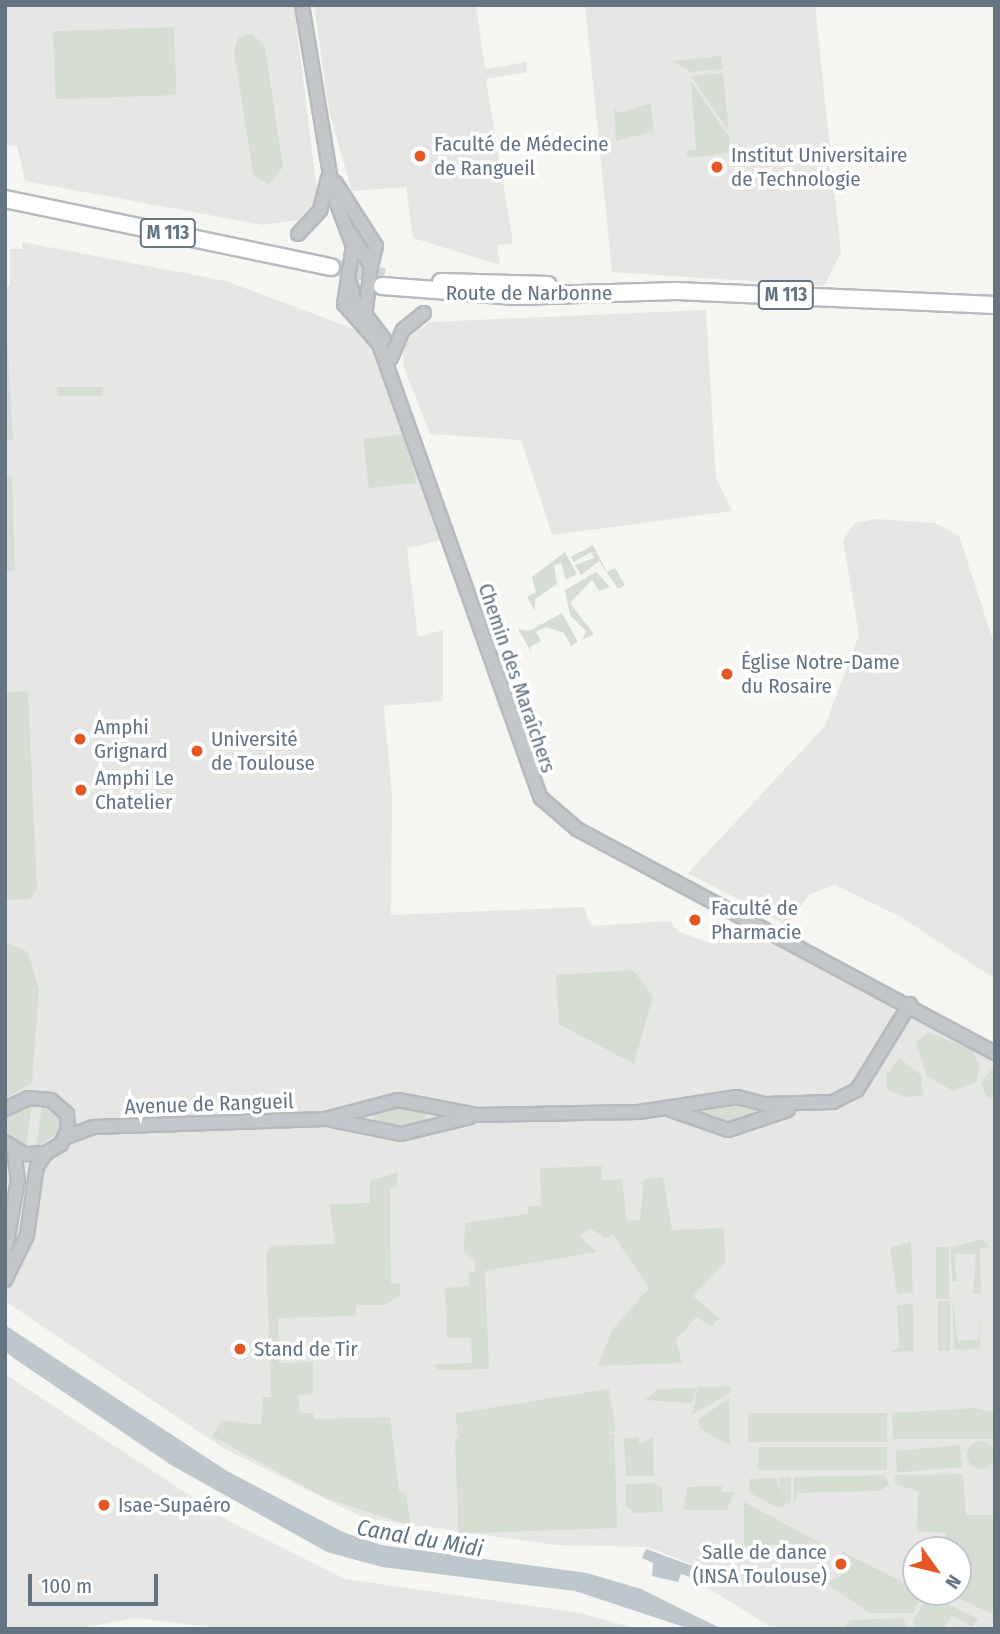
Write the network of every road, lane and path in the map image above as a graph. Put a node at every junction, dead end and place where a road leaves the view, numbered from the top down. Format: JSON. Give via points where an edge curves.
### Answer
{"nodes":[{"id":1,"x":302,"y":5,"type":"edge"},
{"id":2,"x":330,"y":172,"type":"junction"},
{"id":3,"x":5,"y":198,"type":"edge"},
{"id":4,"x":5,"y":206,"type":"edge"},
{"id":5,"x":348,"y":233,"type":"junction"},
{"id":6,"x":298,"y":234,"type":"dead end"},
{"id":7,"x":379,"y":276,"type":"junction"},
{"id":8,"x":351,"y":285,"type":"junction"},
{"id":9,"x":995,"y":305,"type":"edge"},
{"id":10,"x":366,"y":310,"type":"junction"},
{"id":11,"x":424,"y":313,"type":"dead end"},
{"id":12,"x":391,"y":358,"type":"junction"},
{"id":13,"x":910,"y":1006,"type":"junction"},
{"id":14,"x":995,"y":1046,"type":"edge"},
{"id":15,"x":995,"y":1053,"type":"edge"},
{"id":16,"x":699,"y":1101,"type":"junction"},
{"id":17,"x":760,"y":1103,"type":"junction"},
{"id":18,"x":374,"y":1106,"type":"junction"},
{"id":19,"x":428,"y":1107,"type":"junction"},
{"id":20,"x":5,"y":1109,"type":"edge"},
{"id":21,"x":671,"y":1110,"type":"junction"},
{"id":22,"x":67,"y":1114,"type":"junction"},
{"id":23,"x":477,"y":1115,"type":"junction"},
{"id":24,"x":325,"y":1119,"type":"junction"},
{"id":25,"x":696,"y":1119,"type":"junction"},
{"id":26,"x":758,"y":1122,"type":"junction"},
{"id":27,"x":94,"y":1127,"type":"junction"},
{"id":28,"x":373,"y":1128,"type":"junction"},
{"id":29,"x":425,"y":1130,"type":"junction"},
{"id":30,"x":66,"y":1137,"type":"junction"},
{"id":31,"x":10,"y":1146,"type":"edge"},
{"id":32,"x":46,"y":1153,"type":"junction"},
{"id":33,"x":5,"y":1253,"type":"edge"},
{"id":34,"x":5,"y":1280,"type":"edge"}],
"edges":[{"from":1,"to":2,"type":"street"},
{"from":2,"to":5,"type":"street"},
{"from":2,"to":6,"type":"street","via":[[320,210]]},
{"from":2,"to":7,"type":"street","via":[[374,241]]},
{"from":3,"to":4,"type":"main road","number":"M 113","via":[[330,272]]},
{"from":5,"to":7,"type":"street","via":[[364,247]]},
{"from":5,"to":8,"type":"street","via":[[353,246]]},
{"from":7,"to":9,"type":"main road","name":"Route de Narbonne","number":"M 113"},
{"from":7,"to":10,"type":"street"},
{"from":8,"to":10,"type":"street","name":"Chemin des Maraîchers"},
{"from":8,"to":13,"type":"street","name":"Chemin des Maraîchers","via":[[344,304],[372,332],[541,798],[567,824]]},
{"from":10,"to":12,"type":"street","name":"Chemin des Maraîchers"},
{"from":11,"to":12,"type":"street","via":[[403,330]]},
{"from":12,"to":13,"type":"street","name":"Chemin des Maraîchers","via":[[540,780],[553,801]]},
{"from":13,"to":14,"type":"street","name":"Chemin des Maraîchers"},
{"from":13,"to":15,"type":"street","name":"Chemin des Maraîchers"},
{"from":13,"to":17,"type":"street","name":"Avenue de Rangueil","via":[[864,1079],[846,1098]]},
{"from":13,"to":26,"type":"street","name":"Avenue de Rangueil","via":[[850,1104],[781,1111]]},
{"from":16,"to":17,"type":"street","name":"Avenue de Rangueil","via":[[737,1097]]},
{"from":16,"to":21,"type":"street","name":"Avenue de Rangueil"},
{"from":16,"to":25,"type":"street"},
{"from":17,"to":26,"type":"street"},
{"from":18,"to":19,"type":"street","name":"Avenue de Rangueil","via":[[398,1100]]},
{"from":18,"to":24,"type":"street","name":"Avenue de Rangueil"},
{"from":18,"to":28,"type":"street","via":[[368,1116]]},
{"from":19,"to":23,"type":"street","name":"Avenue de Rangueil"},
{"from":19,"to":29,"type":"street","via":[[432,1118]]},
{"from":20,"to":22,"type":"street","name":"Avenue de Rangueil","via":[[38,1097]]},
{"from":21,"to":23,"type":"street","name":"Avenue de Rangueil"},
{"from":21,"to":25,"type":"street","name":"Avenue de Rangueil"},
{"from":22,"to":27,"type":"street","name":"Avenue de Rangueil"},
{"from":22,"to":30,"type":"street"},
{"from":23,"to":29,"type":"street","name":"Avenue de Rangueil"},
{"from":24,"to":27,"type":"street","name":"Avenue de Rangueil"},
{"from":24,"to":28,"type":"street","name":"Avenue de Rangueil"},
{"from":25,"to":26,"type":"street","name":"Avenue de Rangueil","via":[[728,1130]]},
{"from":27,"to":30,"type":"street","name":"Avenue de Rangueil"},
{"from":28,"to":29,"type":"street","name":"Avenue de Rangueil","via":[[401,1134]]},
{"from":30,"to":32,"type":"street","name":"Avenue de Rangueil"},
{"from":31,"to":32,"type":"street"},
{"from":31,"to":33,"type":"street","via":[[18,1180]]},
{"from":32,"to":34,"type":"street","via":[[27,1235]]}]}
